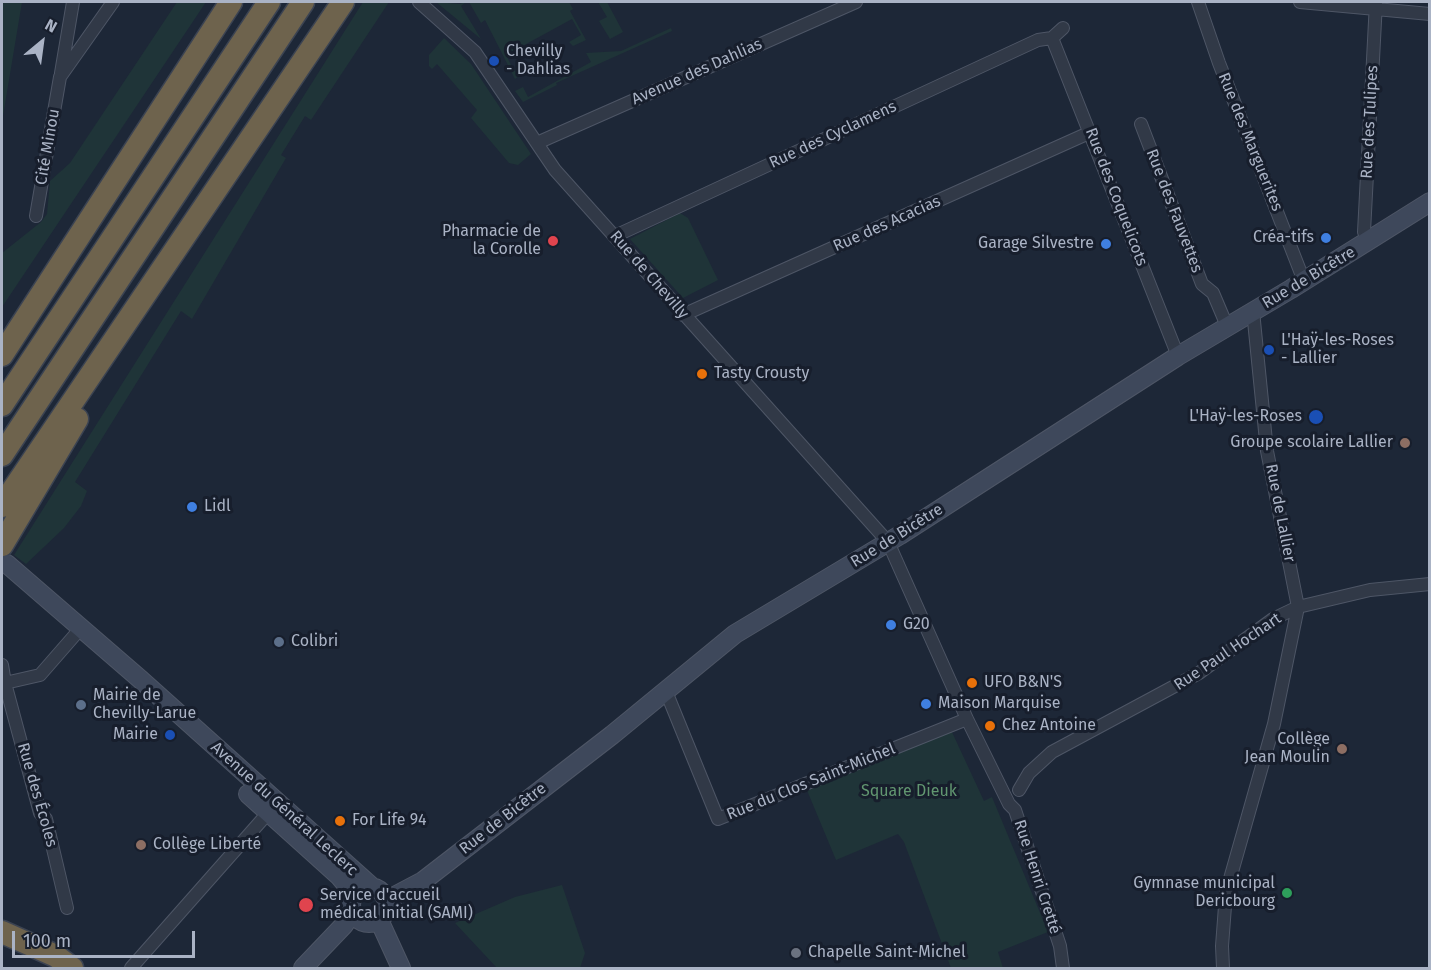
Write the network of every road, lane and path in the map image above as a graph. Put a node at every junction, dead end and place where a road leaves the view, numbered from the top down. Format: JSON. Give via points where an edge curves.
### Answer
{"nodes":[{"id":1,"x":73,"y":2,"type":"edge"},
{"id":2,"x":113,"y":2,"type":"edge"},
{"id":3,"x":231,"y":2,"type":"edge"},
{"id":4,"x":269,"y":2,"type":"edge"},
{"id":5,"x":303,"y":2,"type":"edge"},
{"id":6,"x":343,"y":2,"type":"edge"},
{"id":7,"x":419,"y":2,"type":"edge"},
{"id":8,"x":856,"y":2,"type":"edge"},
{"id":9,"x":1198,"y":2,"type":"edge"},
{"id":10,"x":1300,"y":2,"type":"edge"},
{"id":11,"x":1376,"y":5,"type":"edge"},
{"id":12,"x":1430,"y":14,"type":"edge"},
{"id":13,"x":1063,"y":28,"type":"dead end"},
{"id":14,"x":1052,"y":38,"type":"junction"},
{"id":15,"x":60,"y":77,"type":"junction"},
{"id":16,"x":1141,"y":124,"type":"dead end"},
{"id":17,"x":1091,"y":132,"type":"junction"},
{"id":18,"x":537,"y":143,"type":"junction"},
{"id":19,"x":108,"y":188,"type":"junction"},
{"id":20,"x":1430,"y":202,"type":"edge"},
{"id":21,"x":36,"y":216,"type":"dead end"},
{"id":22,"x":615,"y":236,"type":"junction"},
{"id":23,"x":1368,"y":242,"type":"junction"},
{"id":24,"x":1304,"y":281,"type":"junction"},
{"id":25,"x":148,"y":289,"type":"junction"},
{"id":26,"x":1253,"y":311,"type":"junction"},
{"id":27,"x":683,"y":315,"type":"junction"},
{"id":28,"x":1227,"y":326,"type":"junction"},
{"id":29,"x":2,"y":332,"type":"edge"},
{"id":30,"x":2,"y":355,"type":"edge"},
{"id":31,"x":1178,"y":356,"type":"junction"},
{"id":32,"x":2,"y":405,"type":"edge"},
{"id":33,"x":2,"y":455,"type":"edge"},
{"id":34,"x":2,"y":506,"type":"edge"},
{"id":35,"x":888,"y":542,"type":"junction"},
{"id":36,"x":3,"y":561,"type":"edge"},
{"id":37,"x":1430,"y":584,"type":"edge"},
{"id":38,"x":1298,"y":608,"type":"junction"},
{"id":39,"x":78,"y":633,"type":"junction"},
{"id":40,"x":2,"y":665,"type":"edge"},
{"id":41,"x":5,"y":683,"type":"junction"},
{"id":42,"x":665,"y":689,"type":"junction"},
{"id":43,"x":967,"y":719,"type":"junction"},
{"id":44,"x":1019,"y":790,"type":"dead end"},
{"id":45,"x":268,"y":813,"type":"junction"},
{"id":46,"x":372,"y":887,"type":"junction"},
{"id":47,"x":387,"y":900,"type":"junction"},
{"id":48,"x":67,"y":908,"type":"dead end"},
{"id":49,"x":361,"y":912,"type":"junction"},
{"id":50,"x":2,"y":932,"type":"edge"},
{"id":51,"x":72,"y":969,"type":"edge"},
{"id":52,"x":131,"y":969,"type":"edge"},
{"id":53,"x":303,"y":969,"type":"edge"},
{"id":54,"x":316,"y":969,"type":"edge"},
{"id":55,"x":401,"y":969,"type":"edge"},
{"id":56,"x":1063,"y":969,"type":"edge"},
{"id":57,"x":1223,"y":969,"type":"edge"}],
"edges":[{"from":1,"to":15,"type":"street","name":"Cité Minou"},
{"from":2,"to":15,"type":"street","name":"Cité Minou"},
{"from":3,"to":19,"type":"highway"},
{"from":4,"to":32,"type":"highway"},
{"from":5,"to":33,"type":"highway"},
{"from":6,"to":25,"type":"highway"},
{"from":7,"to":18,"type":"street","name":"Rue de Chevilly","via":[[475,52]]},
{"from":8,"to":18,"type":"street","name":"Avenue des Dahlias"},
{"from":9,"to":24,"type":"street","name":"Rue des Marguerites"},
{"from":10,"to":11,"type":"street"},
{"from":11,"to":12,"type":"street"},
{"from":11,"to":23,"type":"street","name":"Rue des Tulipes","via":[[1364,232]]},
{"from":13,"to":14,"type":"street"},
{"from":14,"to":17,"type":"street","name":"Rue des Coquelicots"},
{"from":14,"to":22,"type":"street","name":"Rue des Cyclamens","via":[[1038,40]]},
{"from":15,"to":21,"type":"street","name":"Cité Minou"},
{"from":16,"to":28,"type":"street","name":"Rue des Fauvettes","via":[[1202,284],[1213,293]]},
{"from":17,"to":27,"type":"street","name":"Rue des Acacias"},
{"from":17,"to":31,"type":"street","name":"Rue des Coquelicots"},
{"from":18,"to":22,"type":"street","name":"Rue de Chevilly","via":[[555,170]]},
{"from":19,"to":29,"type":"highway","via":[[73,223]]},
{"from":19,"to":30,"type":"highway"},
{"from":20,"to":23,"type":"street","name":"Rue de Bicêtre"},
{"from":22,"to":27,"type":"street","name":"Rue de Chevilly"},
{"from":23,"to":24,"type":"street","name":"Rue de Bicêtre"},
{"from":24,"to":26,"type":"street","name":"Rue de Bicêtre"},
{"from":25,"to":34,"type":"highway"},
{"from":25,"to":36,"type":"highway"},
{"from":26,"to":28,"type":"street","name":"Rue de Bicêtre"},
{"from":26,"to":38,"type":"street","name":"Rue de Lallier","via":[[1267,452]]},
{"from":27,"to":35,"type":"street","name":"Rue de Chevilly"},
{"from":28,"to":31,"type":"street","name":"Rue de Bicêtre"},
{"from":31,"to":35,"type":"street","name":"Rue de Bicêtre"},
{"from":35,"to":42,"type":"street","name":"Rue de Bicêtre","via":[[735,634]]},
{"from":35,"to":43,"type":"street","name":"Rue de Chevilly"},
{"from":36,"to":39,"type":"street"},
{"from":37,"to":38,"type":"street","name":"Rue Paul Hochart","via":[[1370,590]]},
{"from":38,"to":44,"type":"street","name":"Rue Paul Hochart","via":[[1273,619],[1199,673],[1052,752],[1029,773]]},
{"from":38,"to":57,"type":"street","via":[[1274,724],[1226,893]]},
{"from":39,"to":41,"type":"street","via":[[40,675]]},
{"from":39,"to":45,"type":"street","via":[[199,741]]},
{"from":39,"to":46,"type":"street","name":"Avenue du Général Leclerc"},
{"from":40,"to":41,"type":"street","name":"Rue des Écoles"},
{"from":41,"to":48,"type":"street","name":"Rue des Écoles","via":[[40,813],[46,819]]},
{"from":42,"to":43,"type":"street","name":"Rue du Clos Saint-Michel","via":[[718,819]]},
{"from":42,"to":47,"type":"street","name":"Rue de Bicêtre","via":[[612,735],[423,881]]},
{"from":43,"to":56,"type":"street","name":"Rue Henri Cretté","via":[[1015,810],[1060,946]]},
{"from":45,"to":49,"type":"street","via":[[339,876]]},
{"from":45,"to":52,"type":"street"},
{"from":46,"to":47,"type":"street","name":"Avenue du Général Leclerc"},
{"from":46,"to":49,"type":"street","via":[[362,888]]},
{"from":47,"to":49,"type":"street","via":[[387,909]]},
{"from":49,"to":53,"type":"street"},
{"from":49,"to":54,"type":"street"},
{"from":49,"to":55,"type":"street"},
{"from":50,"to":51,"type":"highway","via":[[56,956]]}]}
